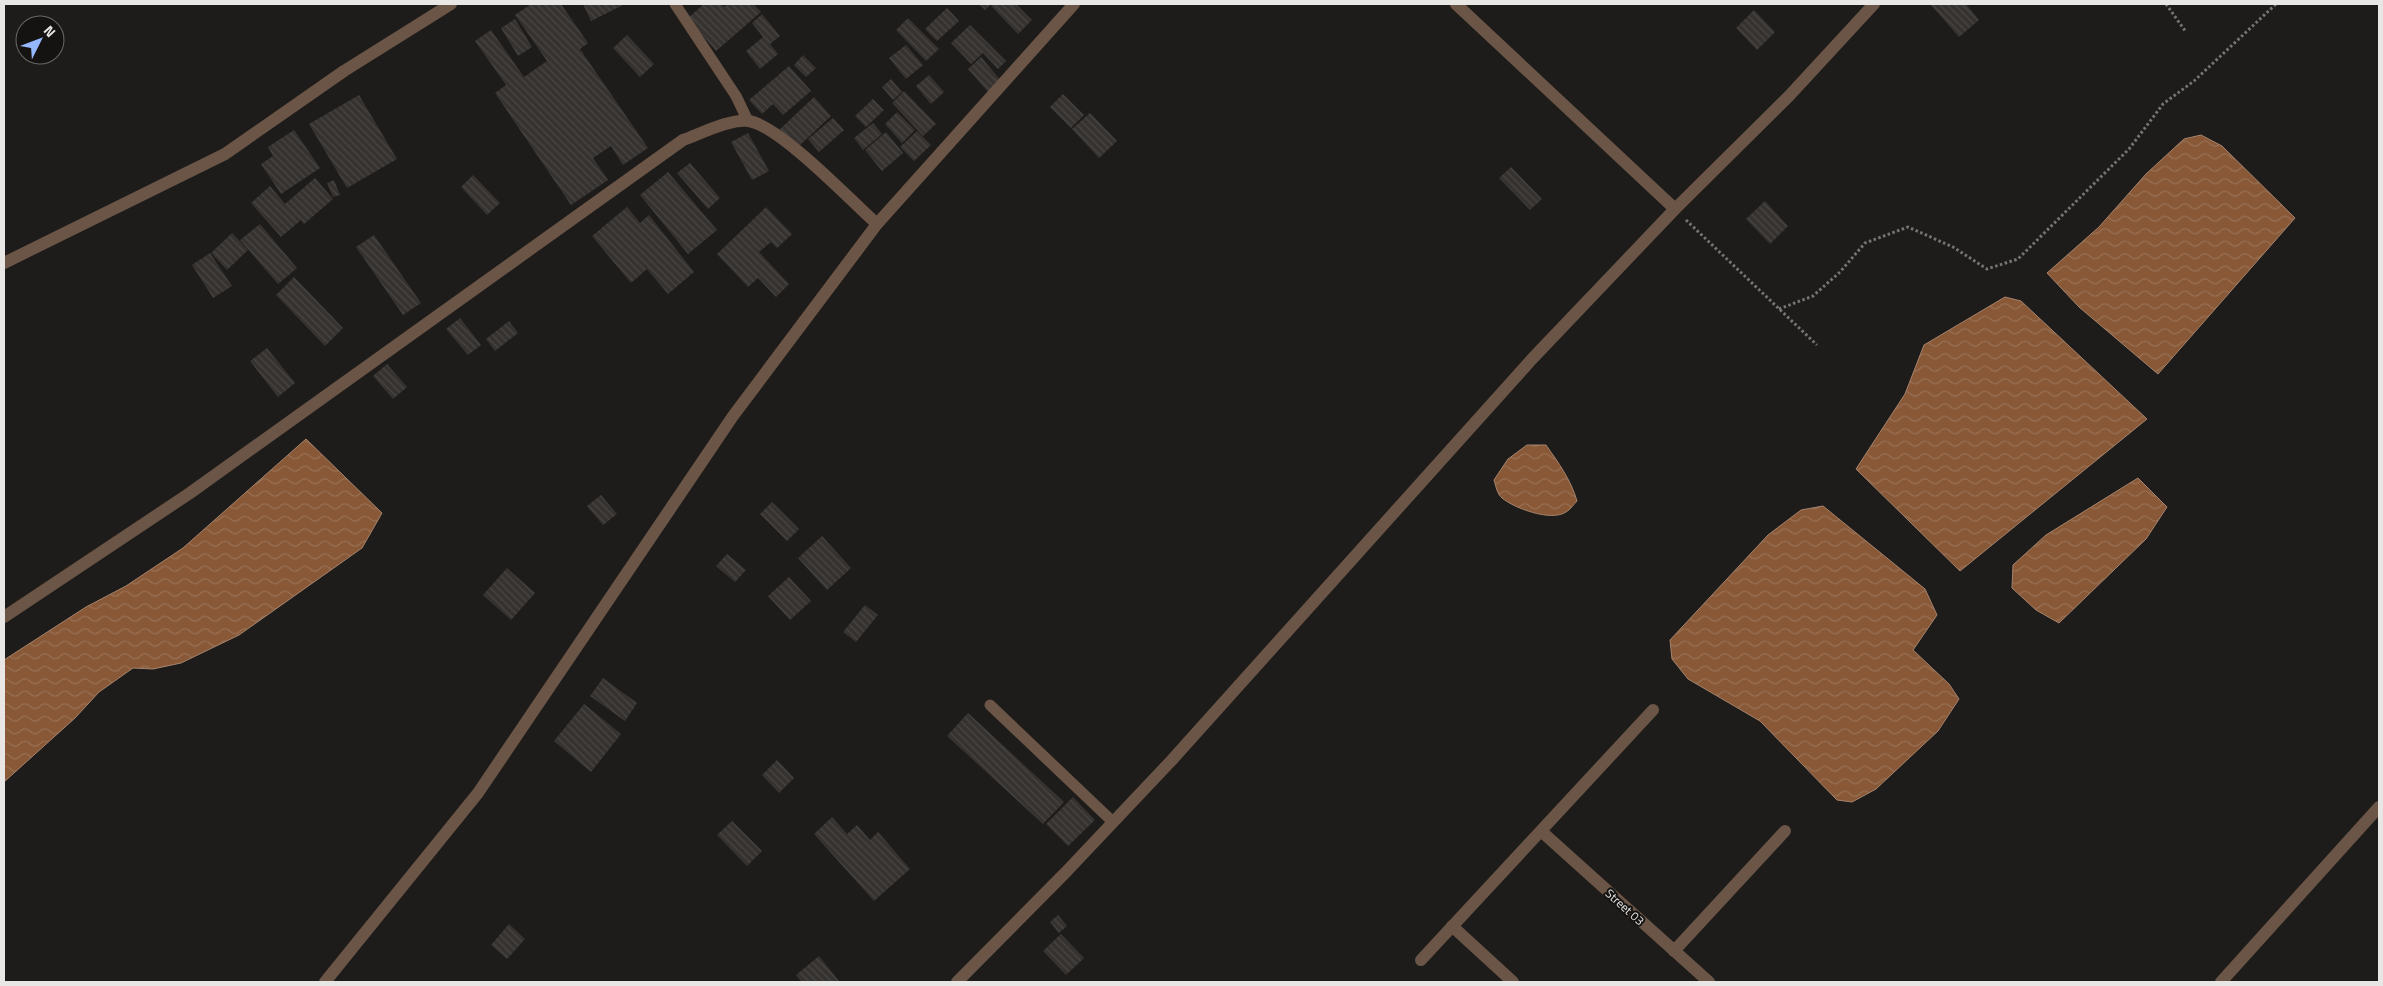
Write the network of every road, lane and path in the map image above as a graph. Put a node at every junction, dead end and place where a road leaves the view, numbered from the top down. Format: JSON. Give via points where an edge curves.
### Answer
{"nodes":[{"id":1,"x":451,"y":4,"type":"edge"},
{"id":2,"x":675,"y":4,"type":"edge"},
{"id":3,"x":1074,"y":4,"type":"edge"},
{"id":4,"x":1456,"y":4,"type":"edge"},
{"id":5,"x":1874,"y":4,"type":"edge"},
{"id":6,"x":2166,"y":4,"type":"edge"},
{"id":7,"x":2276,"y":4,"type":"edge"},
{"id":8,"x":2186,"y":32,"type":"dead end"},
{"id":9,"x":748,"y":121,"type":"junction"},
{"id":10,"x":1675,"y":209,"type":"junction"},
{"id":11,"x":876,"y":224,"type":"junction"},
{"id":12,"x":4,"y":262,"type":"edge"},
{"id":13,"x":1779,"y":309,"type":"junction"},
{"id":14,"x":1816,"y":344,"type":"dead end"},
{"id":15,"x":4,"y":617,"type":"edge"},
{"id":16,"x":990,"y":705,"type":"dead end"},
{"id":17,"x":1653,"y":710,"type":"dead end"},
{"id":18,"x":2379,"y":807,"type":"edge"},
{"id":19,"x":1113,"y":822,"type":"junction"},
{"id":20,"x":1540,"y":831,"type":"junction"},
{"id":21,"x":1785,"y":831,"type":"dead end"},
{"id":22,"x":1452,"y":926,"type":"junction"},
{"id":23,"x":1674,"y":951,"type":"junction"},
{"id":24,"x":1421,"y":960,"type":"dead end"},
{"id":25,"x":325,"y":982,"type":"edge"},
{"id":26,"x":957,"y":982,"type":"edge"},
{"id":27,"x":1513,"y":982,"type":"edge"},
{"id":28,"x":1710,"y":982,"type":"edge"},
{"id":29,"x":2221,"y":982,"type":"edge"}],
"edges":[{"from":1,"to":12,"type":"street","via":[[344,71],[225,154]]},
{"from":2,"to":9,"type":"lane","via":[[736,96]]},
{"from":3,"to":11,"type":"street"},
{"from":4,"to":10,"type":"street"},
{"from":5,"to":10,"type":"street","via":[[1789,96]]},
{"from":6,"to":8,"type":"path"},
{"from":7,"to":13,"type":"path","via":[[2194,80],[2163,104],[2129,149],[2018,259],[1987,268],[1953,247],[1908,227],[1865,243],[1813,296]]},
{"from":9,"to":11,"type":"street","via":[[776,132]]},
{"from":9,"to":15,"type":"street","via":[[720,125],[683,140],[190,493]]},
{"from":10,"to":13,"type":"path"},
{"from":10,"to":19,"type":"street","via":[[1532,358]]},
{"from":11,"to":25,"type":"street","via":[[733,416],[478,793]]},
{"from":13,"to":14,"type":"path"},
{"from":16,"to":19,"type":"lane"},
{"from":17,"to":20,"type":"street"},
{"from":18,"to":29,"type":"street"},
{"from":19,"to":26,"type":"street"},
{"from":20,"to":22,"type":"street"},
{"from":20,"to":23,"type":"street","name":"Street 03"},
{"from":21,"to":23,"type":"street"},
{"from":22,"to":24,"type":"street"},
{"from":22,"to":27,"type":"street"},
{"from":23,"to":28,"type":"street","name":"Street 03"}]}
